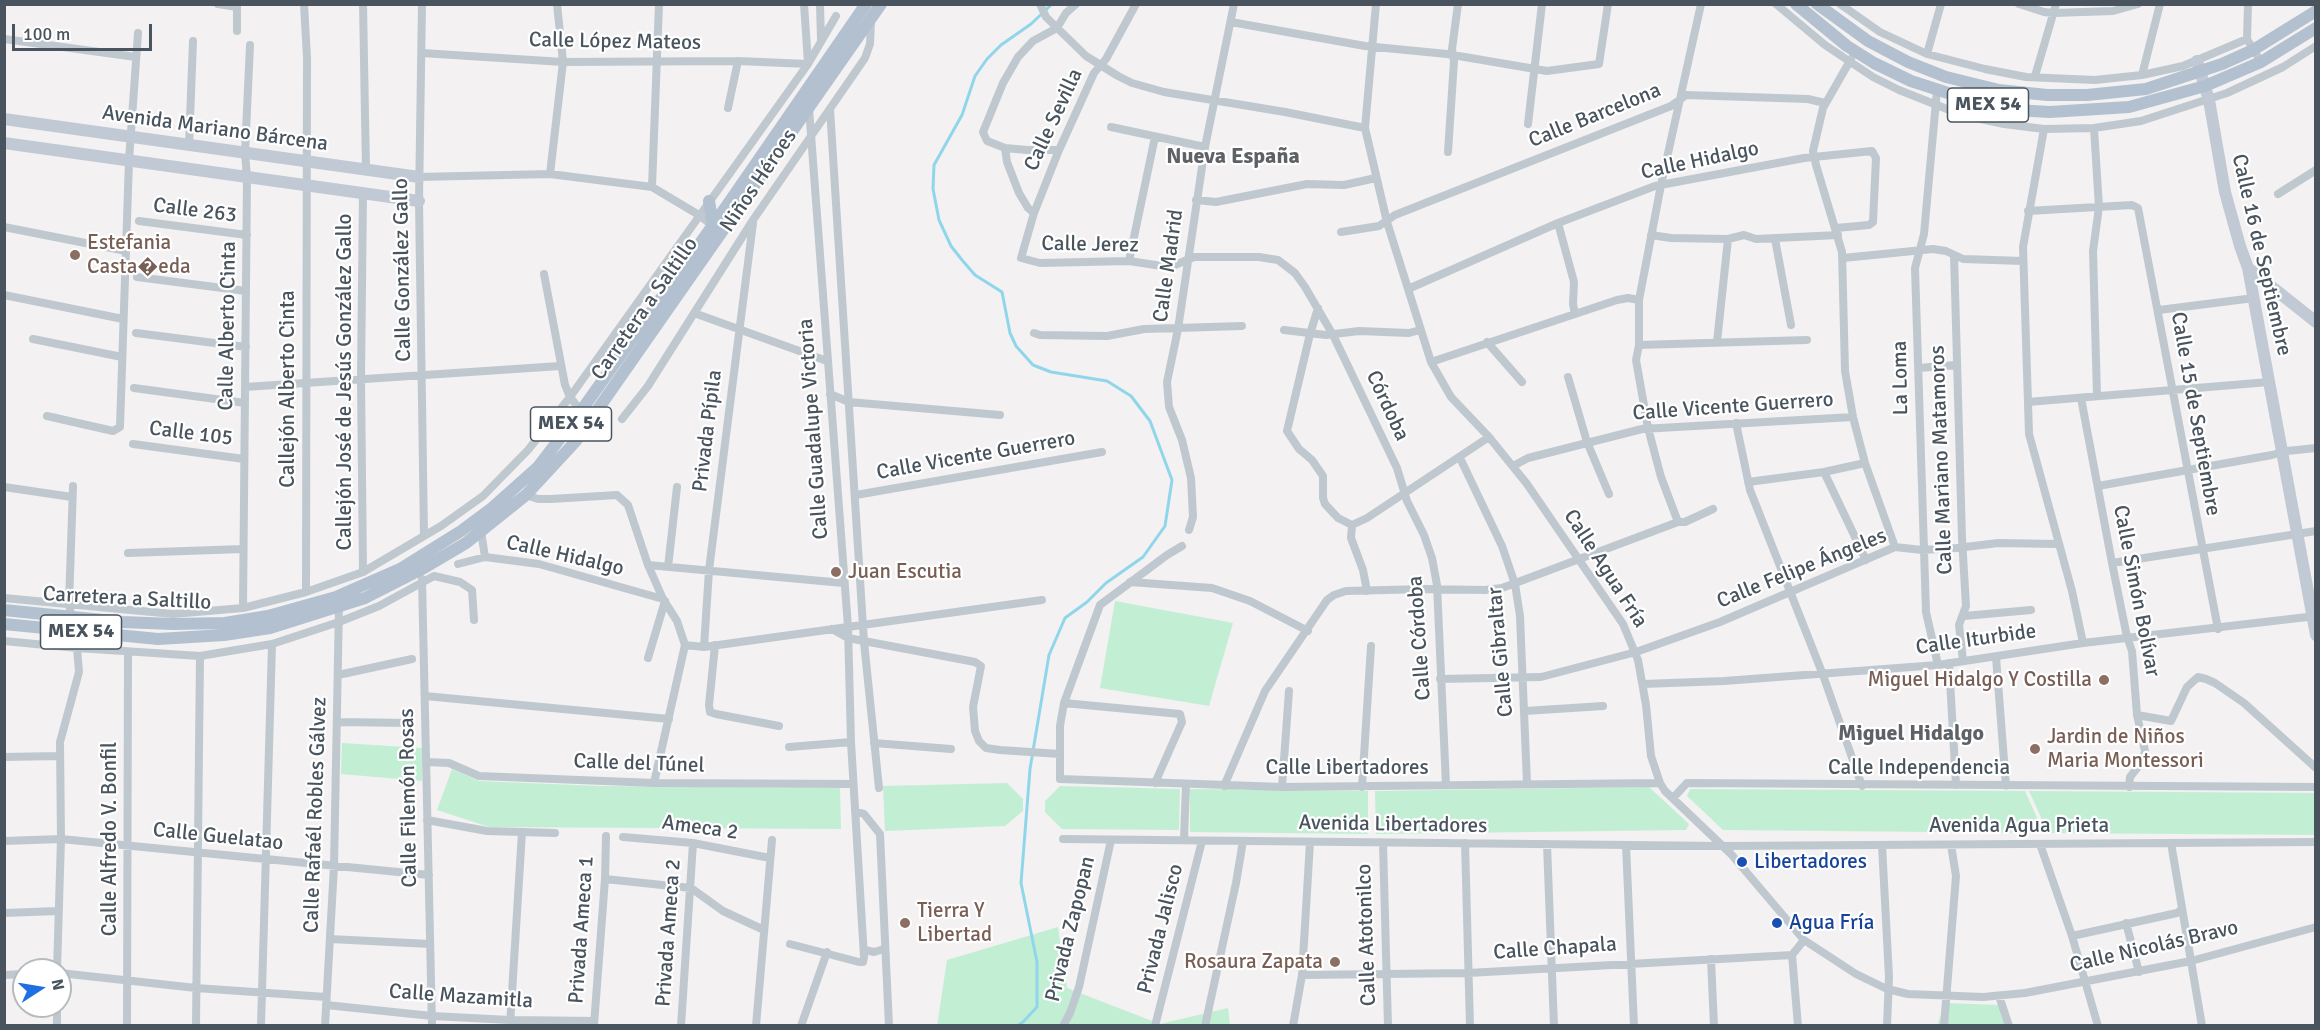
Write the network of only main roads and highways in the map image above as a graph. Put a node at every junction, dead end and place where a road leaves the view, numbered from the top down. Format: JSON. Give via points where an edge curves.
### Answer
{"nodes":[{"id":1,"x":866,"y":4,"type":"edge"},
{"id":2,"x":881,"y":4,"type":"edge"},
{"id":3,"x":1796,"y":4,"type":"edge"},
{"id":4,"x":1816,"y":4,"type":"edge"},
{"id":5,"x":2316,"y":11,"type":"edge"},
{"id":6,"x":2316,"y":28,"type":"edge"},
{"id":7,"x":709,"y":201,"type":"road end"},
{"id":8,"x":713,"y":226,"type":"junction"},
{"id":9,"x":4,"y":610,"type":"edge"},
{"id":10,"x":4,"y":624,"type":"edge"}],
"edges":[{"from":1,"to":8,"type":"main road","name":"Carretera a Saltillo","number":"MEX 54"},
{"from":2,"to":10,"type":"main road","name":"Carretera a Saltillo","number":"MEX 54","via":[[575,441],[526,495],[466,543],[365,598],[270,628],[158,639]]},
{"from":3,"to":6,"type":"main road","number":"MEX 54","via":[[1853,57],[1966,100],[1999,108],[2065,112],[2129,107],[2205,86],[2261,63]]},
{"from":4,"to":5,"type":"main road","number":"MEX 54","via":[[1855,33],[1908,62],[1946,77],[1999,90],[2047,95],[2146,89],[2250,45]]},
{"from":7,"to":8,"type":"main road"},
{"from":8,"to":9,"type":"main road","name":"Carretera a Saltillo","number":"MEX 54","via":[[538,466],[461,531],[400,569],[336,597],[225,623],[173,619],[122,622],[70,611]]}]}
